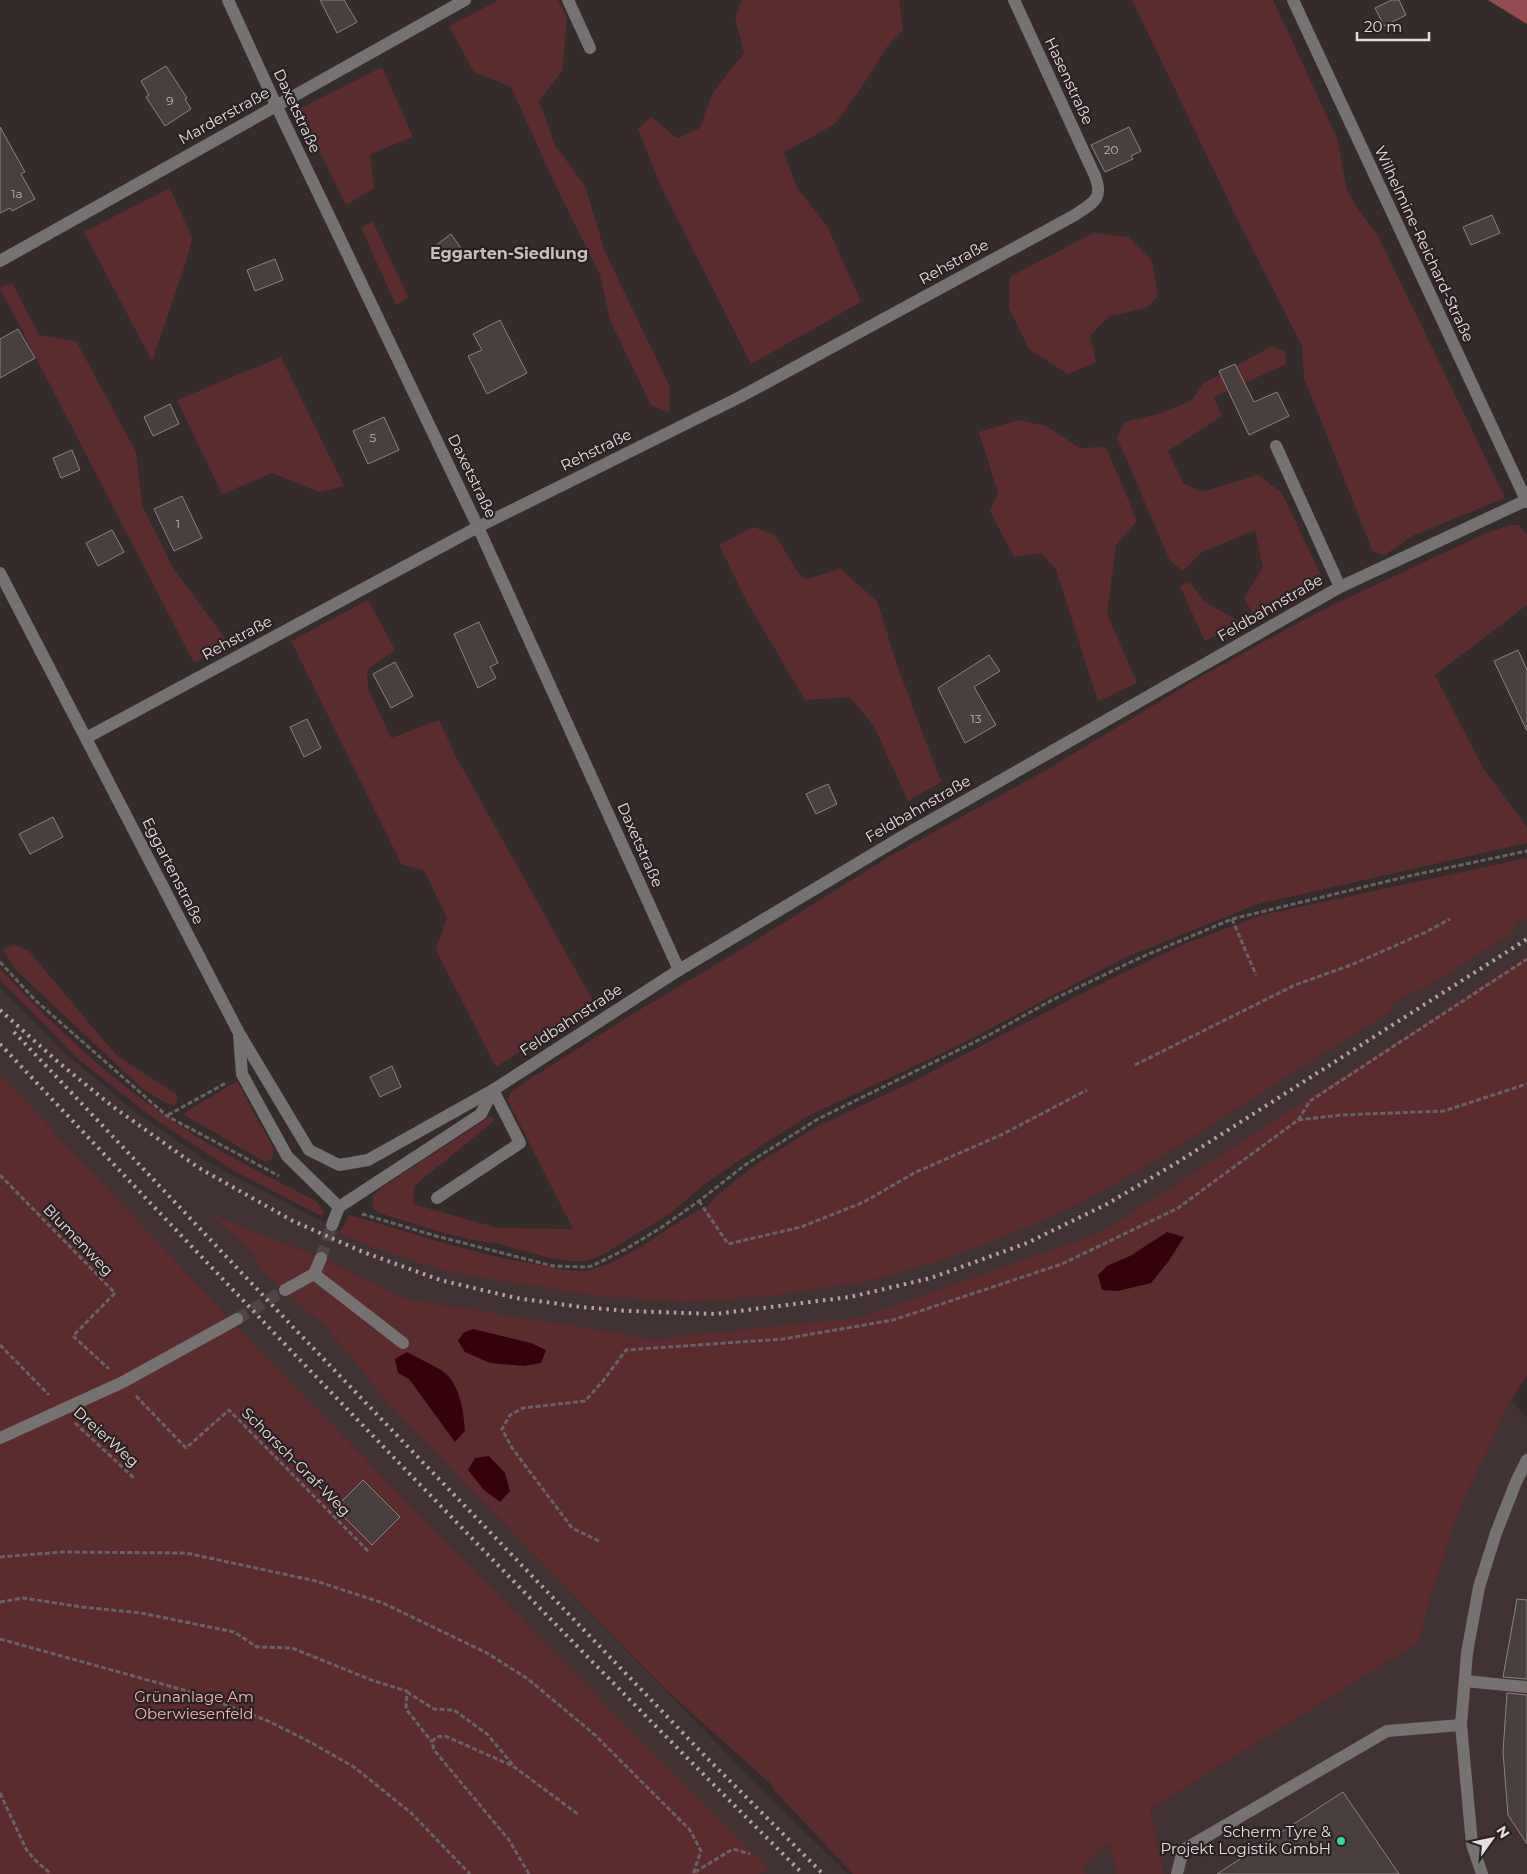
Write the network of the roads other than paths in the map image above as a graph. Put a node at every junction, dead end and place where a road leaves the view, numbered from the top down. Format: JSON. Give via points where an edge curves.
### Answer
{"nodes":[{"id":1,"x":228,"y":0,"type":"edge"},
{"id":2,"x":465,"y":0,"type":"edge"},
{"id":3,"x":568,"y":0,"type":"edge"},
{"id":4,"x":1014,"y":0,"type":"edge"},
{"id":5,"x":1293,"y":0,"type":"edge"},
{"id":6,"x":590,"y":48,"type":"dead end"},
{"id":7,"x":276,"y":105,"type":"junction"},
{"id":8,"x":1095,"y":176,"type":"joint"},
{"id":9,"x":0,"y":261,"type":"edge"},
{"id":10,"x":1276,"y":446,"type":"dead end"},
{"id":11,"x":1527,"y":501,"type":"edge"},
{"id":12,"x":478,"y":527,"type":"junction"},
{"id":13,"x":0,"y":573,"type":"edge"},
{"id":14,"x":1340,"y":587,"type":"junction"},
{"id":15,"x":86,"y":738,"type":"junction"},
{"id":16,"x":680,"y":970,"type":"junction"},
{"id":17,"x":239,"y":1033,"type":"junction"},
{"id":18,"x":493,"y":1090,"type":"junction"},
{"id":19,"x":339,"y":1165,"type":"joint"},
{"id":20,"x":437,"y":1198,"type":"dead end"},
{"id":21,"x":339,"y":1207,"type":"junction"},
{"id":22,"x":332,"y":1225,"type":"tunnel mouth"},
{"id":23,"x":320,"y":1258,"type":"tunnel mouth"},
{"id":24,"x":314,"y":1274,"type":"junction"},
{"id":25,"x":285,"y":1290,"type":"tunnel mouth"},
{"id":26,"x":236,"y":1319,"type":"tunnel mouth"},
{"id":27,"x":403,"y":1343,"type":"dead end"},
{"id":28,"x":0,"y":1438,"type":"edge"},
{"id":29,"x":1527,"y":1460,"type":"edge"},
{"id":30,"x":1465,"y":1681,"type":"junction"},
{"id":31,"x":1527,"y":1687,"type":"edge"},
{"id":32,"x":1461,"y":1725,"type":"junction"},
{"id":33,"x":1177,"y":1874,"type":"edge"},
{"id":34,"x":1482,"y":1874,"type":"edge"}],
"edges":[{"from":1,"to":7,"type":"street","name":"Daxetstraße"},
{"from":2,"to":7,"type":"street","name":"Marderstraße"},
{"from":3,"to":6,"type":"street"},
{"from":4,"to":8,"type":"street","name":"Hasenstraße"},
{"from":5,"to":11,"type":"street","name":"Wilhelmine-Reichard-Straße"},
{"from":7,"to":9,"type":"street","name":"Marderstraße"},
{"from":7,"to":12,"type":"street","name":"Daxetstraße"},
{"from":8,"to":12,"type":"street","name":"Rehstraße","via":[[1099,186],[1096,199],[1075,215],[740,397]]},
{"from":10,"to":14,"type":"street"},
{"from":11,"to":14,"type":"street","name":"Feldbahnstraße"},
{"from":12,"to":15,"type":"street","name":"Rehstraße"},
{"from":12,"to":16,"type":"street","name":"Daxetstraße"},
{"from":13,"to":15,"type":"street","name":"Eggartenstraße"},
{"from":14,"to":16,"type":"street","name":"Feldbahnstraße","via":[[905,835]]},
{"from":15,"to":17,"type":"street","name":"Eggartenstraße"},
{"from":16,"to":18,"type":"street","name":"Feldbahnstraße"},
{"from":17,"to":19,"type":"street","name":"Eggartenstraße","via":[[309,1150]]},
{"from":17,"to":21,"type":"street","via":[[242,1074],[286,1156]]},
{"from":18,"to":19,"type":"street","name":"Feldbahnstraße","via":[[368,1160]]},
{"from":18,"to":20,"type":"street","via":[[520,1143]]},
{"from":18,"to":21,"type":"street","via":[[481,1114]]},
{"from":21,"to":22,"type":"street"},
{"from":23,"to":24,"type":"street"},
{"from":24,"to":25,"type":"street"},
{"from":24,"to":27,"type":"street"},
{"from":26,"to":28,"type":"street","via":[[123,1382]]},
{"from":29,"to":30,"type":"street","via":[[1496,1533],[1479,1587]]},
{"from":30,"to":31,"type":"street"},
{"from":30,"to":32,"type":"street"},
{"from":32,"to":33,"type":"street","via":[[1387,1730],[1183,1850]]},
{"from":32,"to":34,"type":"street","via":[[1472,1844]]}]}
